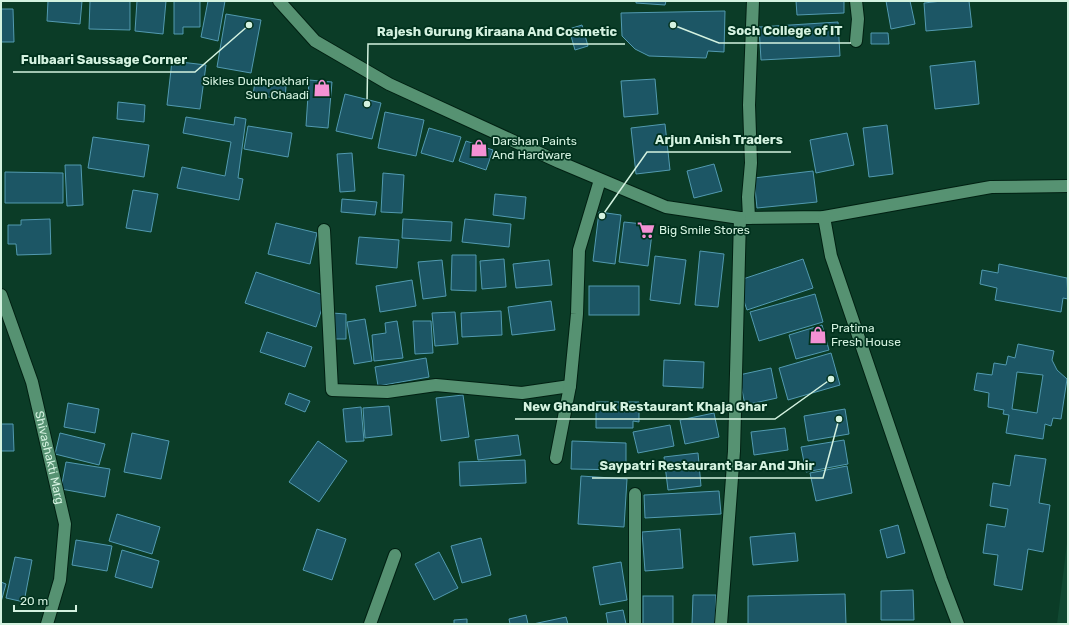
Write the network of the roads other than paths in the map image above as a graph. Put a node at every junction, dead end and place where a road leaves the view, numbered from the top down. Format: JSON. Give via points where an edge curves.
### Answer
{"nodes":[{"id":1,"x":279,"y":1,"type":"edge"},
{"id":2,"x":753,"y":1,"type":"edge"},
{"id":3,"x":856,"y":1,"type":"edge"},
{"id":4,"x":856,"y":41,"type":"dead end"},
{"id":5,"x":600,"y":180,"type":"junction"},
{"id":6,"x":1068,"y":186,"type":"edge"},
{"id":7,"x":824,"y":217,"type":"junction"},
{"id":8,"x":744,"y":218,"type":"junction"},
{"id":9,"x":324,"y":230,"type":"dead end"},
{"id":10,"x":1,"y":295,"type":"edge"},
{"id":11,"x":570,"y":386,"type":"junction"},
{"id":12,"x":556,"y":458,"type":"dead end"},
{"id":13,"x":635,"y":494,"type":"dead end"},
{"id":14,"x":395,"y":555,"type":"dead end"},
{"id":15,"x":47,"y":624,"type":"edge"},
{"id":16,"x":370,"y":624,"type":"edge"},
{"id":17,"x":635,"y":624,"type":"edge"},
{"id":18,"x":721,"y":624,"type":"edge"},
{"id":19,"x":958,"y":624,"type":"edge"}],
"edges":[{"from":1,"to":5,"type":"street","via":[[316,41],[389,84]]},
{"from":2,"to":8,"type":"street","via":[[749,104],[751,163]]},
{"from":3,"to":4,"type":"street"},
{"from":5,"to":8,"type":"street","via":[[666,208]]},
{"from":5,"to":11,"type":"street","via":[[579,250],[577,314]]},
{"from":6,"to":7,"type":"street","via":[[991,187]]},
{"from":7,"to":8,"type":"street"},
{"from":7,"to":19,"type":"street","via":[[831,256]]},
{"from":8,"to":18,"type":"street","via":[[734,451]]},
{"from":9,"to":11,"type":"street","via":[[332,390],[387,392],[436,385],[522,393]]},
{"from":10,"to":15,"type":"street","name":"Shivashakti Marg","via":[[32,382],[65,524],[60,580]]},
{"from":11,"to":12,"type":"street"},
{"from":13,"to":17,"type":"street"},
{"from":14,"to":16,"type":"street"}]}
